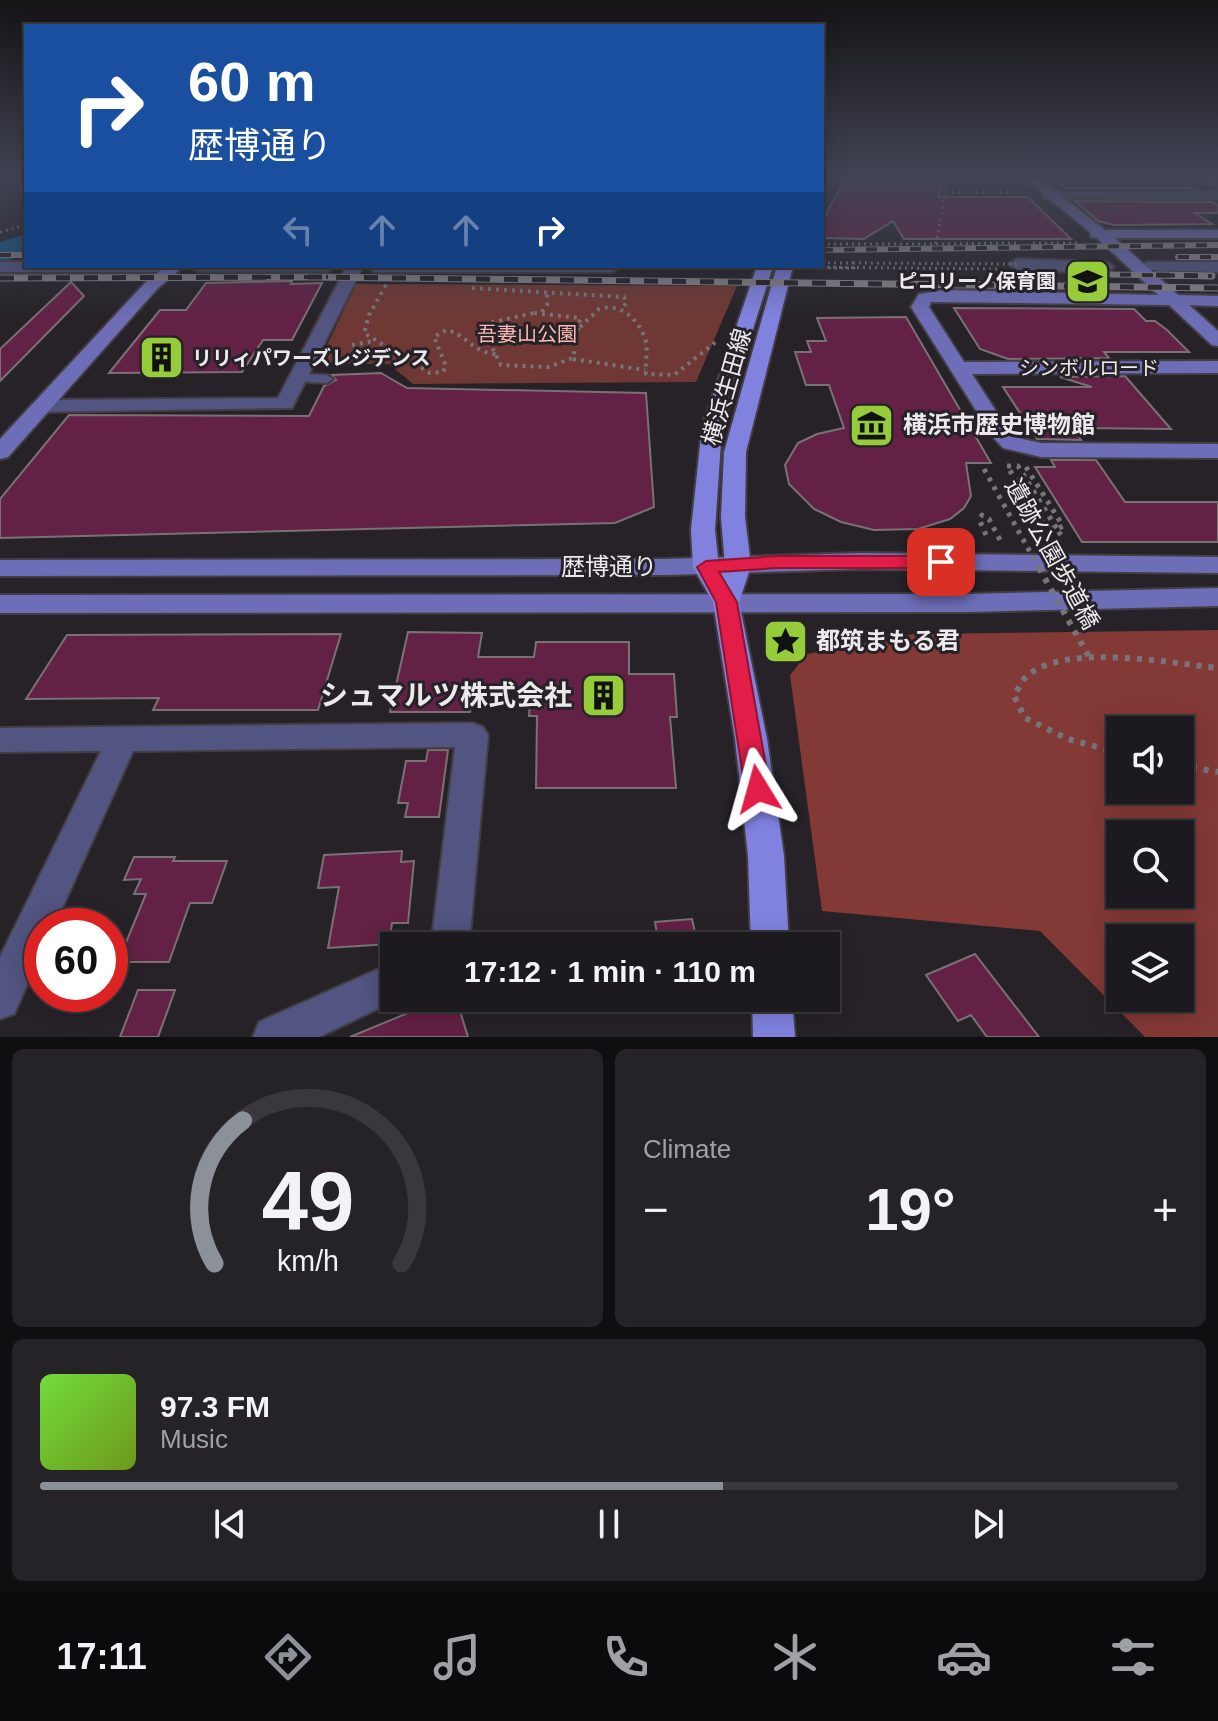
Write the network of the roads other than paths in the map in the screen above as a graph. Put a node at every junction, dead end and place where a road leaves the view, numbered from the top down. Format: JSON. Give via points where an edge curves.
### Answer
{"nodes":[{"id":1,"x":1075,"y":222,"type":"edge"},
{"id":2,"x":1218,"y":234,"type":"edge"},
{"id":3,"x":1089,"y":237,"type":"junction"},
{"id":4,"x":1018,"y":265,"type":"road end"},
{"id":5,"x":1106,"y":267,"type":"dead end"},
{"id":6,"x":1148,"y":267,"type":"dead end"},
{"id":7,"x":1218,"y":267,"type":"edge"},
{"id":8,"x":174,"y":268,"type":"edge"},
{"id":9,"x":364,"y":268,"type":"edge"},
{"id":10,"x":764,"y":268,"type":"edge"},
{"id":11,"x":784,"y":268,"type":"edge"},
{"id":12,"x":1162,"y":300,"type":"junction"},
{"id":13,"x":1218,"y":301,"type":"edge"},
{"id":14,"x":1218,"y":341,"type":"edge"},
{"id":15,"x":1218,"y":359,"type":"edge"},
{"id":16,"x":1218,"y":367,"type":"edge"},
{"id":17,"x":960,"y":368,"type":"junction"},
{"id":18,"x":298,"y":378,"type":"junction"},
{"id":19,"x":327,"y":379,"type":"dead end"},
{"id":20,"x":42,"y":406,"type":"junction"},
{"id":21,"x":1218,"y":451,"type":"edge"},
{"id":22,"x":0,"y":452,"type":"edge"},
{"id":23,"x":1218,"y":565,"type":"edge"},
{"id":24,"x":738,"y":566,"type":"junction"},
{"id":25,"x":706,"y":567,"type":"junction"},
{"id":26,"x":0,"y":568,"type":"edge"},
{"id":27,"x":1218,"y":597,"type":"edge"},
{"id":28,"x":726,"y":602,"type":"junction"},
{"id":29,"x":0,"y":604,"type":"edge"},
{"id":30,"x":123,"y":737,"type":"junction"},
{"id":31,"x":0,"y":740,"type":"edge"},
{"id":32,"x":451,"y":932,"type":"edge"},
{"id":33,"x":769,"y":932,"type":"edge"},
{"id":34,"x":380,"y":988,"type":"edge"},
{"id":35,"x":0,"y":1000,"type":"edge"},
{"id":36,"x":773,"y":1012,"type":"edge"},
{"id":37,"x":274,"y":1037,"type":"edge"},
{"id":38,"x":774,"y":1037,"type":"edge"}],
"edges":[{"from":1,"to":3,"type":"street"},
{"from":2,"to":3,"type":"street"},
{"from":3,"to":12,"type":"street"},
{"from":4,"to":5,"type":"street"},
{"from":6,"to":7,"type":"street"},
{"from":8,"to":20,"type":"street"},
{"from":9,"to":18,"type":"street"},
{"from":10,"to":25,"type":"main road","name":"横浜生田線","via":[[712,427],[703,530]]},
{"from":11,"to":24,"type":"main road","name":"横浜生田線","via":[[735,452]]},
{"from":12,"to":13,"type":"street"},
{"from":12,"to":14,"type":"street"},
{"from":12,"to":15,"type":"street"},
{"from":12,"to":17,"type":"street","via":[[925,298],[920,307]]},
{"from":16,"to":17,"type":"street","name":"シンボルロード"},
{"from":17,"to":21,"type":"street","via":[[999,432],[1024,448]]},
{"from":18,"to":19,"type":"lane"},
{"from":18,"to":20,"type":"street","via":[[285,404]]},
{"from":20,"to":22,"type":"street"},
{"from":23,"to":24,"type":"street","name":"歴博通り","via":[[847,561]]},
{"from":24,"to":25,"type":"street","name":"歴博通り"},
{"from":24,"to":28,"type":"main road","name":"横浜生田線"},
{"from":25,"to":26,"type":"street","name":"歴博通り"},
{"from":25,"to":28,"type":"main road","name":"横浜生田線"},
{"from":27,"to":28,"type":"street","name":"歴博通り"},
{"from":28,"to":29,"type":"street","name":"歴博通り"},
{"from":28,"to":33,"type":"main road","name":"横浜生田線","via":[[765,842]]},
{"from":30,"to":31,"type":"street"},
{"from":30,"to":32,"type":"street","via":[[472,735]]},
{"from":30,"to":35,"type":"street"},
{"from":34,"to":37,"type":"street"},
{"from":36,"to":38,"type":"main road"}]}
